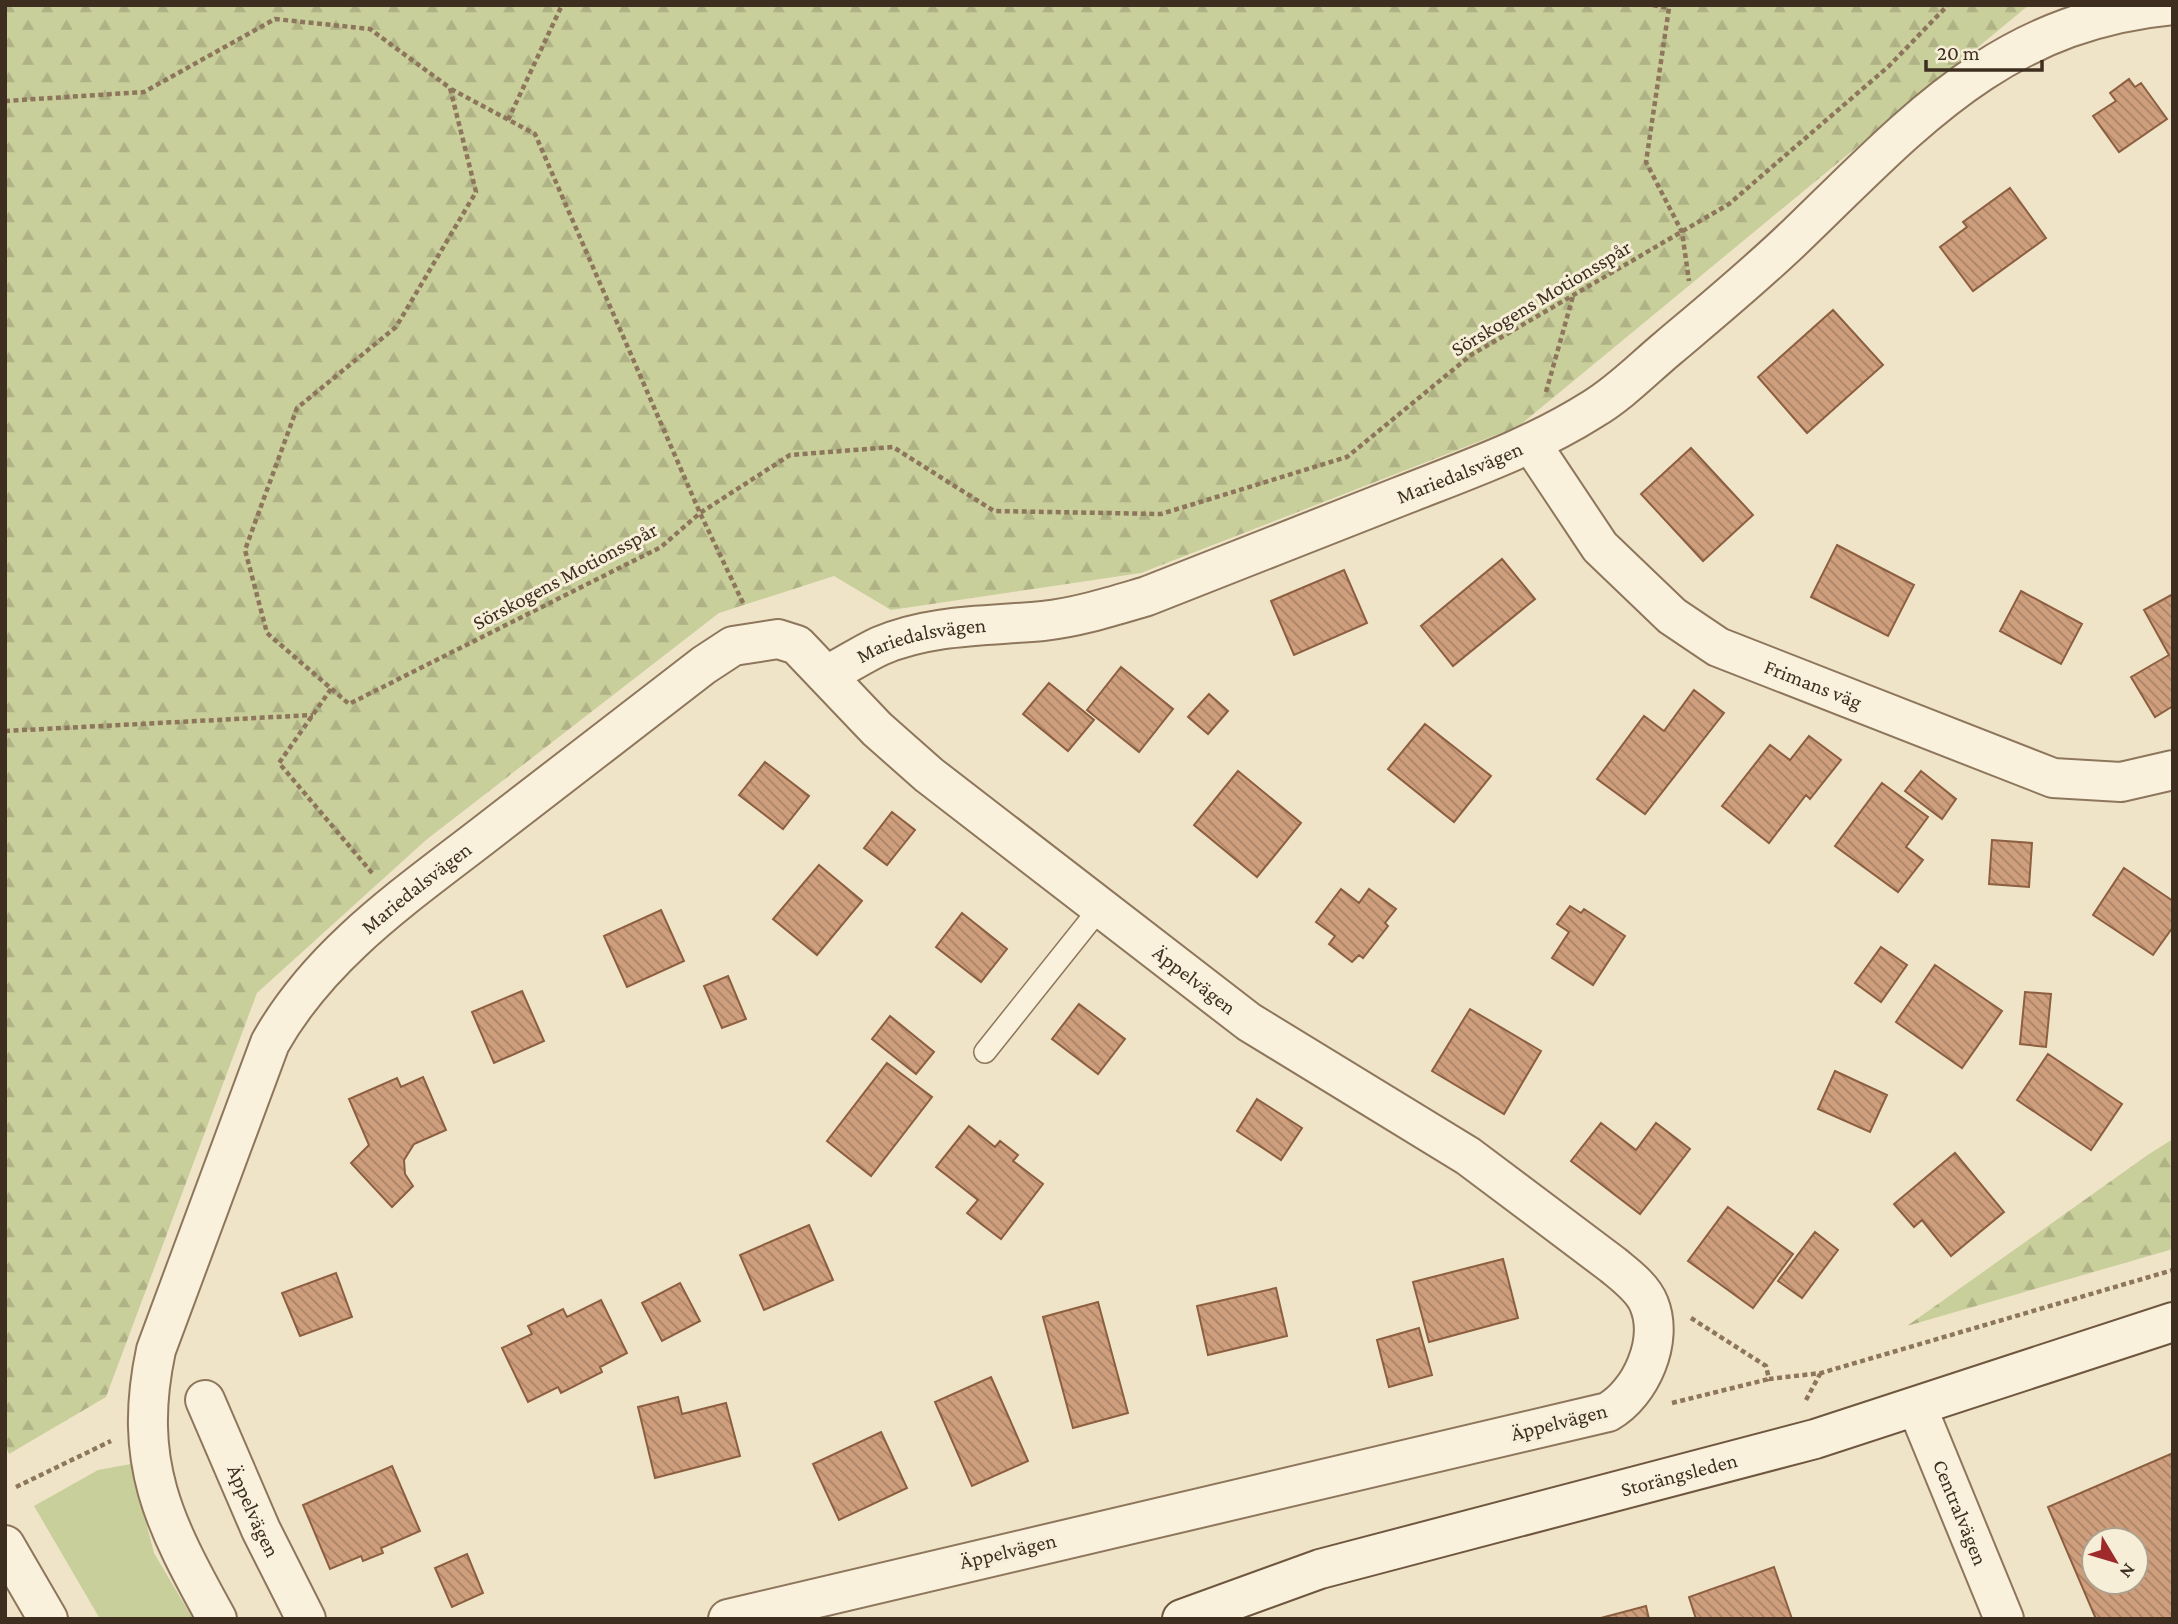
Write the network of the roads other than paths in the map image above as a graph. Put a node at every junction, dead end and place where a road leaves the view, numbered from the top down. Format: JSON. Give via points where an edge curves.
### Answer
{"nodes":[{"id":1,"x":2173,"y":5,"type":"edge"},
{"id":2,"x":1532,"y":444,"type":"junction"},
{"id":3,"x":829,"y":674,"type":"junction"},
{"id":4,"x":2173,"y":770,"type":"edge"},
{"id":5,"x":1100,"y":908,"type":"junction"},
{"id":6,"x":985,"y":1052,"type":"dead end"},
{"id":7,"x":2173,"y":1322,"type":"edge"},
{"id":8,"x":205,"y":1400,"type":"dead end"},
{"id":9,"x":1917,"y":1407,"type":"junction"},
{"id":10,"x":5,"y":1545,"type":"edge"},
{"id":11,"x":48,"y":1619,"type":"edge"},
{"id":12,"x":218,"y":1619,"type":"edge"},
{"id":13,"x":306,"y":1619,"type":"edge"},
{"id":14,"x":728,"y":1619,"type":"edge"},
{"id":15,"x":1182,"y":1619,"type":"edge"},
{"id":16,"x":2004,"y":1619,"type":"edge"}],
"edges":[{"from":1,"to":2,"type":"street","name":"Mariedalsvägen","via":[[2102,15],[2053,31],[1982,71],[1915,121],[1763,268],[1597,407]]},
{"from":2,"to":3,"type":"street","name":"Mariedalsvägen","via":[[1147,596],[1045,621],[993,623],[924,634],[881,646]]},
{"from":2,"to":4,"type":"street","name":"Frimans väg","via":[[1600,547],[1672,616],[1718,647],[2053,778],[2121,782]]},
{"from":3,"to":5,"type":"street","name":"Äppelvägen","via":[[877,729],[929,775]]},
{"from":3,"to":12,"type":"street","name":"Mariedalsvägen","via":[[797,645],[778,639],[733,646],[397,902],[332,958],[290,1007],[270,1043],[156,1350],[149,1382],[148,1435],[155,1488],[167,1524]]},
{"from":5,"to":6,"type":"lane"},
{"from":5,"to":14,"type":"street","name":"Äppelvägen","via":[[1250,1022],[1468,1156],[1632,1280],[1649,1304],[1653,1329],[1642,1378],[1624,1403],[1608,1412]]},
{"from":7,"to":9,"type":"street","name":"Storängsleden"},
{"from":8,"to":13,"type":"street","name":"Äppelvägen","via":[[261,1530]]},
{"from":9,"to":15,"type":"street","name":"Storängsleden","via":[[1815,1439],[1320,1569]]},
{"from":9,"to":16,"type":"street","name":"Centralvägen"},
{"from":10,"to":11,"type":"street"}]}
